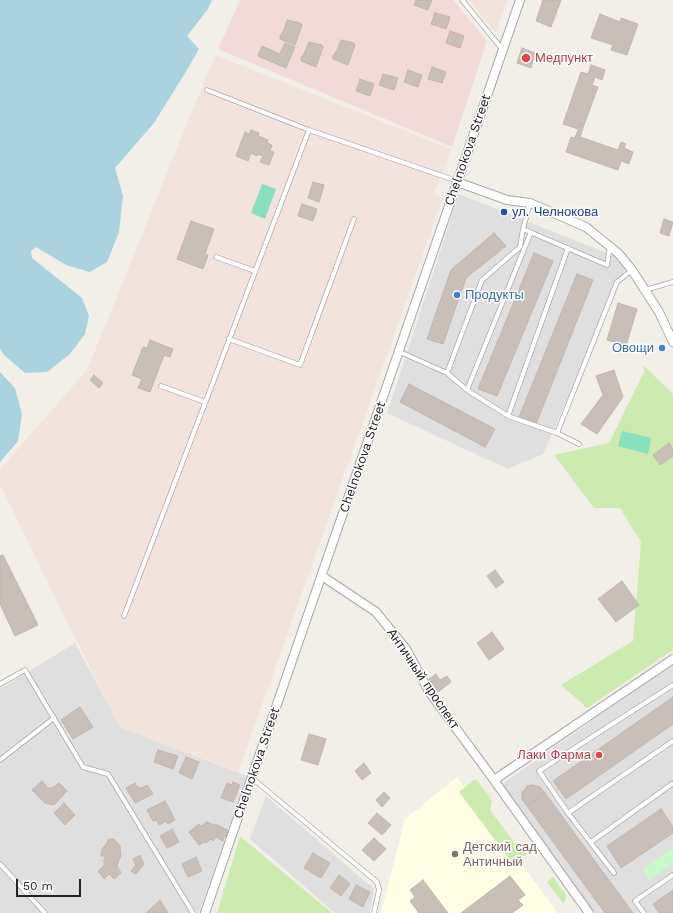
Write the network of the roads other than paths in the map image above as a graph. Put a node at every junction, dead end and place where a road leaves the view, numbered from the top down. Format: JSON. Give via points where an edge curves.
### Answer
{"nodes":[{"id":1,"x":462,"y":0,"type":"edge"},
{"id":2,"x":520,"y":0,"type":"edge"},
{"id":3,"x":503,"y":51,"type":"junction"},
{"id":4,"x":207,"y":90,"type":"dead end"},
{"id":5,"x":309,"y":130,"type":"junction"},
{"id":6,"x":457,"y":182,"type":"junction"},
{"id":7,"x":530,"y":203,"type":"junction"},
{"id":8,"x":354,"y":218,"type":"dead end"},
{"id":9,"x":522,"y":229,"type":"junction"},
{"id":10,"x":531,"y":232,"type":"junction"},
{"id":11,"x":610,"y":246,"type":"junction"},
{"id":12,"x":568,"y":248,"type":"junction"},
{"id":13,"x":216,"y":257,"type":"dead end"},
{"id":14,"x":632,"y":270,"type":"junction"},
{"id":15,"x":255,"y":271,"type":"junction"},
{"id":16,"x":673,"y":282,"type":"edge"},
{"id":17,"x":645,"y":290,"type":"junction"},
{"id":18,"x":229,"y":339,"type":"junction"},
{"id":19,"x":673,"y":342,"type":"edge"},
{"id":20,"x":400,"y":352,"type":"junction"},
{"id":21,"x":447,"y":373,"type":"junction"},
{"id":22,"x":162,"y":386,"type":"dead end"},
{"id":23,"x":467,"y":390,"type":"junction"},
{"id":24,"x":205,"y":402,"type":"junction"},
{"id":25,"x":508,"y":416,"type":"junction"},
{"id":26,"x":558,"y":433,"type":"junction"},
{"id":27,"x":579,"y":444,"type":"dead end"},
{"id":28,"x":322,"y":576,"type":"junction"},
{"id":29,"x":124,"y":616,"type":"dead end"},
{"id":30,"x":672,"y":661,"type":"edge"},
{"id":31,"x":0,"y":684,"type":"edge"},
{"id":32,"x":673,"y":685,"type":"edge"},
{"id":33,"x":54,"y":718,"type":"junction"},
{"id":34,"x":673,"y":741,"type":"edge"},
{"id":35,"x":0,"y":760,"type":"edge"},
{"id":36,"x":252,"y":778,"type":"junction"},
{"id":37,"x":494,"y":780,"type":"junction"},
{"id":38,"x":673,"y":784,"type":"edge"},
{"id":39,"x":568,"y":813,"type":"junction"},
{"id":40,"x":591,"y":842,"type":"junction"},
{"id":41,"x":0,"y":864,"type":"edge"},
{"id":42,"x":614,"y":873,"type":"dead end"},
{"id":43,"x":673,"y":875,"type":"edge"},
{"id":44,"x":45,"y":913,"type":"edge"},
{"id":45,"x":193,"y":913,"type":"edge"},
{"id":46,"x":205,"y":913,"type":"edge"},
{"id":47,"x":374,"y":913,"type":"edge"},
{"id":48,"x":589,"y":913,"type":"edge"},
{"id":49,"x":644,"y":913,"type":"edge"}],
"edges":[{"from":1,"to":3,"type":"lane"},
{"from":2,"to":3,"type":"street","name":"Chelnokova Street"},
{"from":3,"to":6,"type":"street","name":"Chelnokova Street"},
{"from":4,"to":5,"type":"lane"},
{"from":5,"to":6,"type":"lane"},
{"from":5,"to":15,"type":"lane"},
{"from":6,"to":7,"type":"street","via":[[507,200]]},
{"from":6,"to":20,"type":"street","name":"Chelnokova Street"},
{"from":7,"to":9,"type":"lane"},
{"from":7,"to":11,"type":"street","via":[[586,227]]},
{"from":8,"to":18,"type":"lane","via":[[300,365]]},
{"from":9,"to":10,"type":"lane"},
{"from":9,"to":21,"type":"lane","via":[[520,248],[482,280]]},
{"from":10,"to":12,"type":"lane"},
{"from":10,"to":23,"type":"lane"},
{"from":11,"to":12,"type":"lane","via":[[607,265]]},
{"from":11,"to":14,"type":"street"},
{"from":12,"to":25,"type":"lane"},
{"from":13,"to":15,"type":"lane"},
{"from":14,"to":17,"type":"street"},
{"from":14,"to":26,"type":"lane","via":[[617,282]]},
{"from":15,"to":18,"type":"lane"},
{"from":16,"to":17,"type":"lane"},
{"from":17,"to":19,"type":"street"},
{"from":18,"to":24,"type":"lane"},
{"from":20,"to":21,"type":"lane"},
{"from":20,"to":28,"type":"street","name":"Chelnokova Street"},
{"from":21,"to":23,"type":"lane"},
{"from":22,"to":24,"type":"lane"},
{"from":23,"to":25,"type":"lane"},
{"from":24,"to":29,"type":"lane"},
{"from":25,"to":26,"type":"lane"},
{"from":26,"to":27,"type":"lane"},
{"from":28,"to":36,"type":"street","name":"Chelnokova Street"},
{"from":28,"to":37,"type":"street","name":"Античный проспект","via":[[376,612],[406,648],[430,693]]},
{"from":30,"to":37,"type":"street"},
{"from":31,"to":33,"type":"lane","via":[[25,670]]},
{"from":32,"to":39,"type":"lane","via":[[539,771]]},
{"from":33,"to":35,"type":"lane"},
{"from":33,"to":45,"type":"lane","via":[[83,767],[108,774]]},
{"from":34,"to":39,"type":"lane"},
{"from":36,"to":46,"type":"street","name":"Chelnokova Street"},
{"from":36,"to":47,"type":"lane","via":[[377,882],[379,890]]},
{"from":37,"to":48,"type":"street","name":"Античный проспект"},
{"from":38,"to":40,"type":"lane"},
{"from":39,"to":40,"type":"lane"},
{"from":40,"to":42,"type":"lane"},
{"from":41,"to":44,"type":"lane"},
{"from":43,"to":49,"type":"lane","via":[[635,901]]}]}
